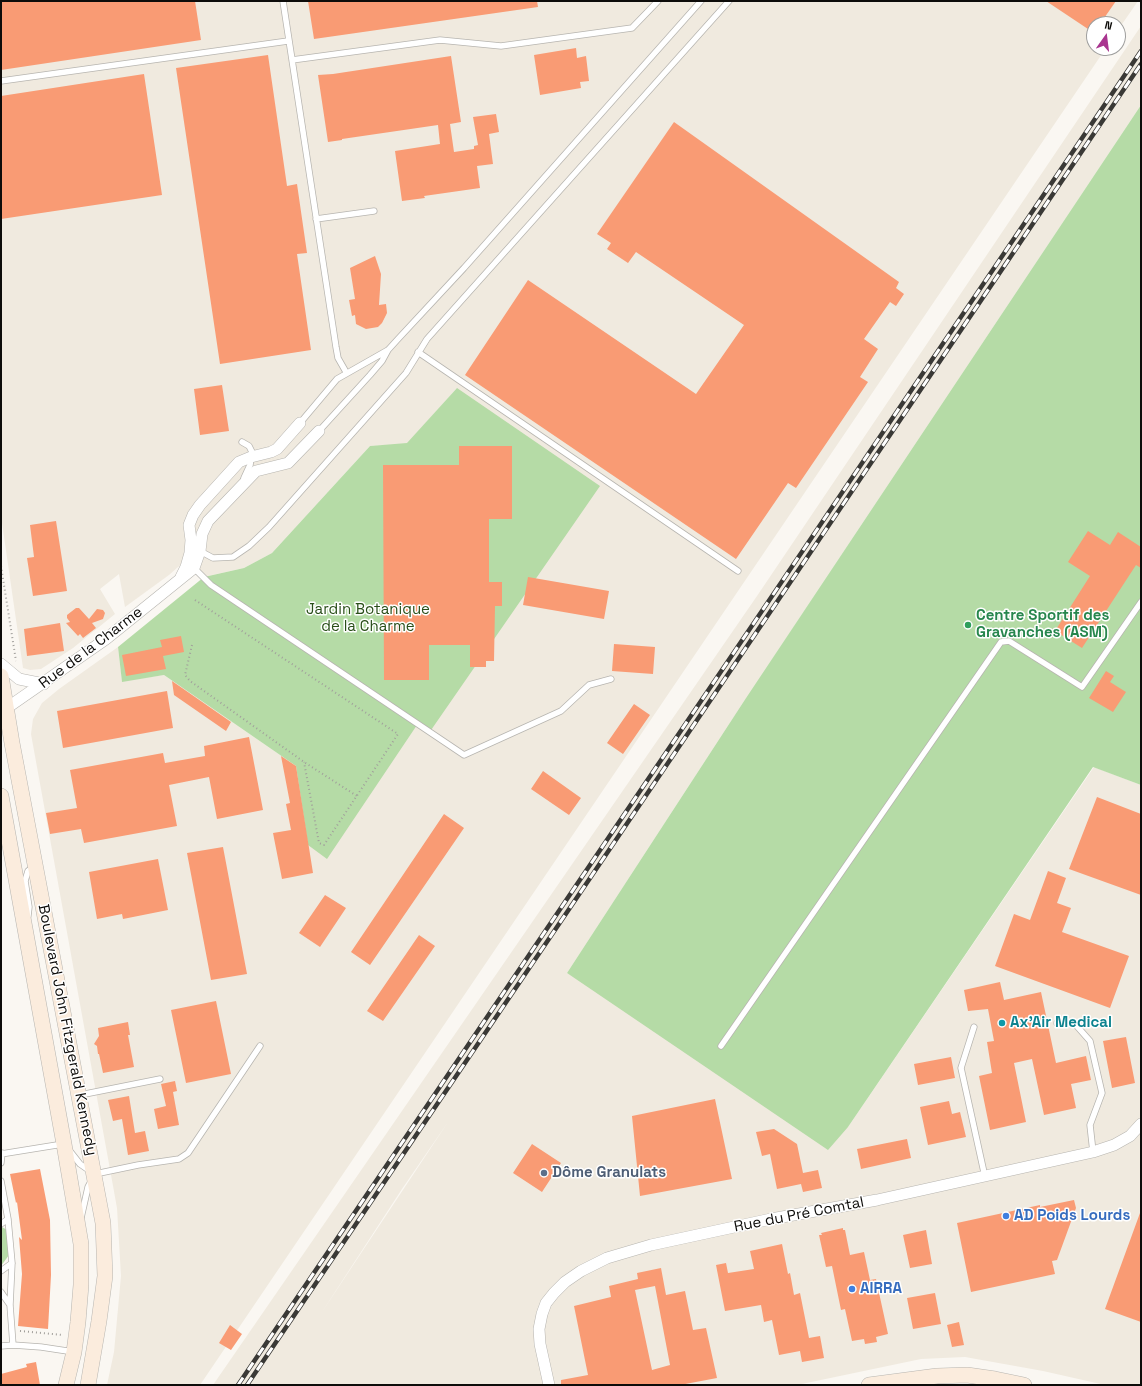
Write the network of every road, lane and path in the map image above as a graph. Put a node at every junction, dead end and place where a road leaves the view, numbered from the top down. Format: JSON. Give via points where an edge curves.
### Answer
{"nodes":[{"id":1,"x":283,"y":1,"type":"edge"},
{"id":2,"x":658,"y":1,"type":"edge"},
{"id":3,"x":701,"y":1,"type":"edge"},
{"id":4,"x":729,"y":1,"type":"edge"},
{"id":5,"x":288,"y":40,"type":"junction"},
{"id":6,"x":292,"y":60,"type":"junction"},
{"id":7,"x":1,"y":81,"type":"edge"},
{"id":8,"x":374,"y":211,"type":"dead end"},
{"id":9,"x":316,"y":219,"type":"junction"},
{"id":10,"x":388,"y":350,"type":"junction"},
{"id":11,"x":418,"y":352,"type":"junction"},
{"id":12,"x":346,"y":372,"type":"junction"},
{"id":13,"x":300,"y":423,"type":"joint"},
{"id":14,"x":318,"y":431,"type":"joint"},
{"id":15,"x":242,"y":442,"type":"dead end"},
{"id":16,"x":251,"y":457,"type":"junction"},
{"id":17,"x":241,"y":486,"type":"junction"},
{"id":18,"x":200,"y":551,"type":"junction"},
{"id":19,"x":1,"y":566,"type":"edge"},
{"id":20,"x":194,"y":568,"type":"junction"},
{"id":21,"x":738,"y":571,"type":"dead end"},
{"id":22,"x":180,"y":579,"type":"junction"},
{"id":23,"x":195,"y":600,"type":"dead end"},
{"id":24,"x":1141,"y":602,"type":"edge"},
{"id":25,"x":192,"y":645,"type":"dead end"},
{"id":26,"x":16,"y":663,"type":"dead end"},
{"id":27,"x":1,"y":664,"type":"edge"},
{"id":28,"x":1,"y":676,"type":"edge"},
{"id":29,"x":611,"y":679,"type":"dead end"},
{"id":30,"x":44,"y":684,"type":"junction"},
{"id":31,"x":4,"y":711,"type":"edge"},
{"id":32,"x":304,"y":762,"type":"junction"},
{"id":33,"x":1,"y":796,"type":"edge"},
{"id":34,"x":356,"y":796,"type":"junction"},
{"id":35,"x":36,"y":865,"type":"junction"},
{"id":36,"x":24,"y":923,"type":"junction"},
{"id":37,"x":1057,"y":1024,"type":"dead end"},
{"id":38,"x":974,"y":1027,"type":"dead end"},
{"id":39,"x":260,"y":1046,"type":"dead end"},
{"id":40,"x":721,"y":1046,"type":"dead end"},
{"id":41,"x":160,"y":1079,"type":"dead end"},
{"id":42,"x":80,"y":1096,"type":"junction"},
{"id":43,"x":1141,"y":1124,"type":"edge"},
{"id":44,"x":64,"y":1144,"type":"junction"},
{"id":45,"x":1093,"y":1152,"type":"junction"},
{"id":46,"x":2,"y":1154,"type":"edge"},
{"id":47,"x":1,"y":1163,"type":"edge"},
{"id":48,"x":95,"y":1174,"type":"junction"},
{"id":49,"x":985,"y":1177,"type":"junction"},
{"id":50,"x":1,"y":1181,"type":"edge"},
{"id":51,"x":8,"y":1219,"type":"junction"},
{"id":52,"x":1,"y":1224,"type":"edge"},
{"id":53,"x":78,"y":1228,"type":"junction"},
{"id":54,"x":12,"y":1263,"type":"junction"},
{"id":55,"x":1,"y":1271,"type":"edge"},
{"id":56,"x":1,"y":1292,"type":"edge"},
{"id":57,"x":10,"y":1305,"type":"junction"},
{"id":58,"x":13,"y":1330,"type":"junction"},
{"id":59,"x":76,"y":1336,"type":"junction"},
{"id":60,"x":13,"y":1344,"type":"junction"},
{"id":61,"x":1,"y":1346,"type":"edge"},
{"id":62,"x":74,"y":1352,"type":"junction"},
{"id":63,"x":66,"y":1385,"type":"edge"},
{"id":64,"x":88,"y":1385,"type":"edge"},
{"id":65,"x":548,"y":1385,"type":"edge"},
{"id":66,"x":869,"y":1385,"type":"edge"},
{"id":67,"x":1024,"y":1385,"type":"edge"}],
"edges":[{"from":1,"to":5,"type":"lane"},
{"from":2,"to":6,"type":"lane","via":[[632,28],[501,46],[440,40]]},
{"from":3,"to":10,"type":"lane"},
{"from":4,"to":11,"type":"lane"},
{"from":5,"to":6,"type":"lane"},
{"from":5,"to":7,"type":"lane"},
{"from":6,"to":9,"type":"lane"},
{"from":8,"to":9,"type":"lane"},
{"from":9,"to":12,"type":"lane","via":[[338,358]]},
{"from":10,"to":12,"type":"lane"},
{"from":10,"to":14,"type":"lane","via":[[370,375]]},
{"from":11,"to":18,"type":"lane","via":[[406,373],[367,418],[249,546],[225,558],[213,558]]},
{"from":11,"to":21,"type":"lane"},
{"from":12,"to":13,"type":"lane"},
{"from":13,"to":16,"type":"street","name":"Rue de la Charme","via":[[277,449]]},
{"from":14,"to":17,"type":"street","via":[[288,464],[256,471]]},
{"from":15,"to":16,"type":"lane","via":[[249,446]]},
{"from":16,"to":17,"type":"lane"},
{"from":16,"to":22,"type":"street","name":"Rue de la Charme","via":[[238,462],[193,515],[189,525],[190,552]]},
{"from":17,"to":18,"type":"street","via":[[208,521],[202,534]]},
{"from":18,"to":20,"type":"street"},
{"from":19,"to":26,"type":"path"},
{"from":20,"to":22,"type":"street","name":"Rue de la Charme"},
{"from":20,"to":29,"type":"lane","via":[[211,585],[464,755],[561,711],[589,685]]},
{"from":22,"to":30,"type":"street","name":"Rue de la Charme","via":[[106,639]]},
{"from":23,"to":34,"type":"path","via":[[398,734]]},
{"from":24,"to":40,"type":"lane","via":[[1082,687],[1009,641],[1001,642]]},
{"from":25,"to":32,"type":"path","via":[[185,675],[190,681]]},
{"from":27,"to":30,"type":"street","via":[[19,679]]},
{"from":28,"to":31,"type":"main road","name":"Boulevard John Fitzgerald Kennedy"},
{"from":30,"to":31,"type":"street","name":"Rue de la Charme"},
{"from":31,"to":35,"type":"main road","name":"Boulevard John Fitzgerald Kennedy"},
{"from":32,"to":34,"type":"path"},
{"from":32,"to":34,"type":"path","via":[[320,843],[324,845]]},
{"from":33,"to":36,"type":"main road","name":"Boulevard John Fitzgerald Kennedy"},
{"from":35,"to":36,"type":"lane","via":[[28,871],[25,881],[29,907]]},
{"from":35,"to":42,"type":"main road","name":"Boulevard John Fitzgerald Kennedy"},
{"from":36,"to":44,"type":"main road","name":"Boulevard John Fitzgerald Kennedy"},
{"from":37,"to":45,"type":"lane","via":[[1075,1024],[1090,1041],[1102,1093],[1090,1125]]},
{"from":38,"to":49,"type":"lane","via":[[961,1068]]},
{"from":39,"to":48,"type":"lane","via":[[188,1153],[180,1159]]},
{"from":41,"to":42,"type":"lane"},
{"from":42,"to":48,"type":"main road","name":"Boulevard John Fitzgerald Kennedy"},
{"from":43,"to":45,"type":"street","name":"Rue du Pré Comtal","via":[[1130,1136]]},
{"from":44,"to":46,"type":"lane"},
{"from":44,"to":48,"type":"lane","via":[[80,1164]]},
{"from":44,"to":53,"type":"main road","name":"Boulevard John Fitzgerald Kennedy"},
{"from":45,"to":49,"type":"street","name":"Rue du Pré Comtal"},
{"from":46,"to":47,"type":"lane"},
{"from":48,"to":53,"type":"lane","via":[[88,1187]]},
{"from":48,"to":64,"type":"main road","name":"Boulevard John Fitzgerald Kennedy","via":[[103,1223],[105,1276]]},
{"from":49,"to":65,"type":"street","name":"Rue du Pré Comtal","via":[[756,1222],[651,1245],[607,1258],[565,1282],[546,1304],[539,1329]]},
{"from":50,"to":51,"type":"lane"},
{"from":51,"to":52,"type":"lane"},
{"from":51,"to":54,"type":"lane"},
{"from":53,"to":59,"type":"main road","name":"Boulevard John Fitzgerald Kennedy","via":[[81,1244],[81,1285]]},
{"from":54,"to":55,"type":"lane"},
{"from":54,"to":57,"type":"lane"},
{"from":56,"to":57,"type":"lane"},
{"from":57,"to":58,"type":"lane"},
{"from":58,"to":59,"type":"path"},
{"from":58,"to":60,"type":"lane"},
{"from":59,"to":62,"type":"main road","name":"Boulevard John Fitzgerald Kennedy"},
{"from":60,"to":61,"type":"lane"},
{"from":60,"to":62,"type":"lane"},
{"from":62,"to":63,"type":"main road","name":"Boulevard John Fitzgerald Kennedy"},
{"from":66,"to":67,"type":"main road","via":[[966,1375]]}]}
